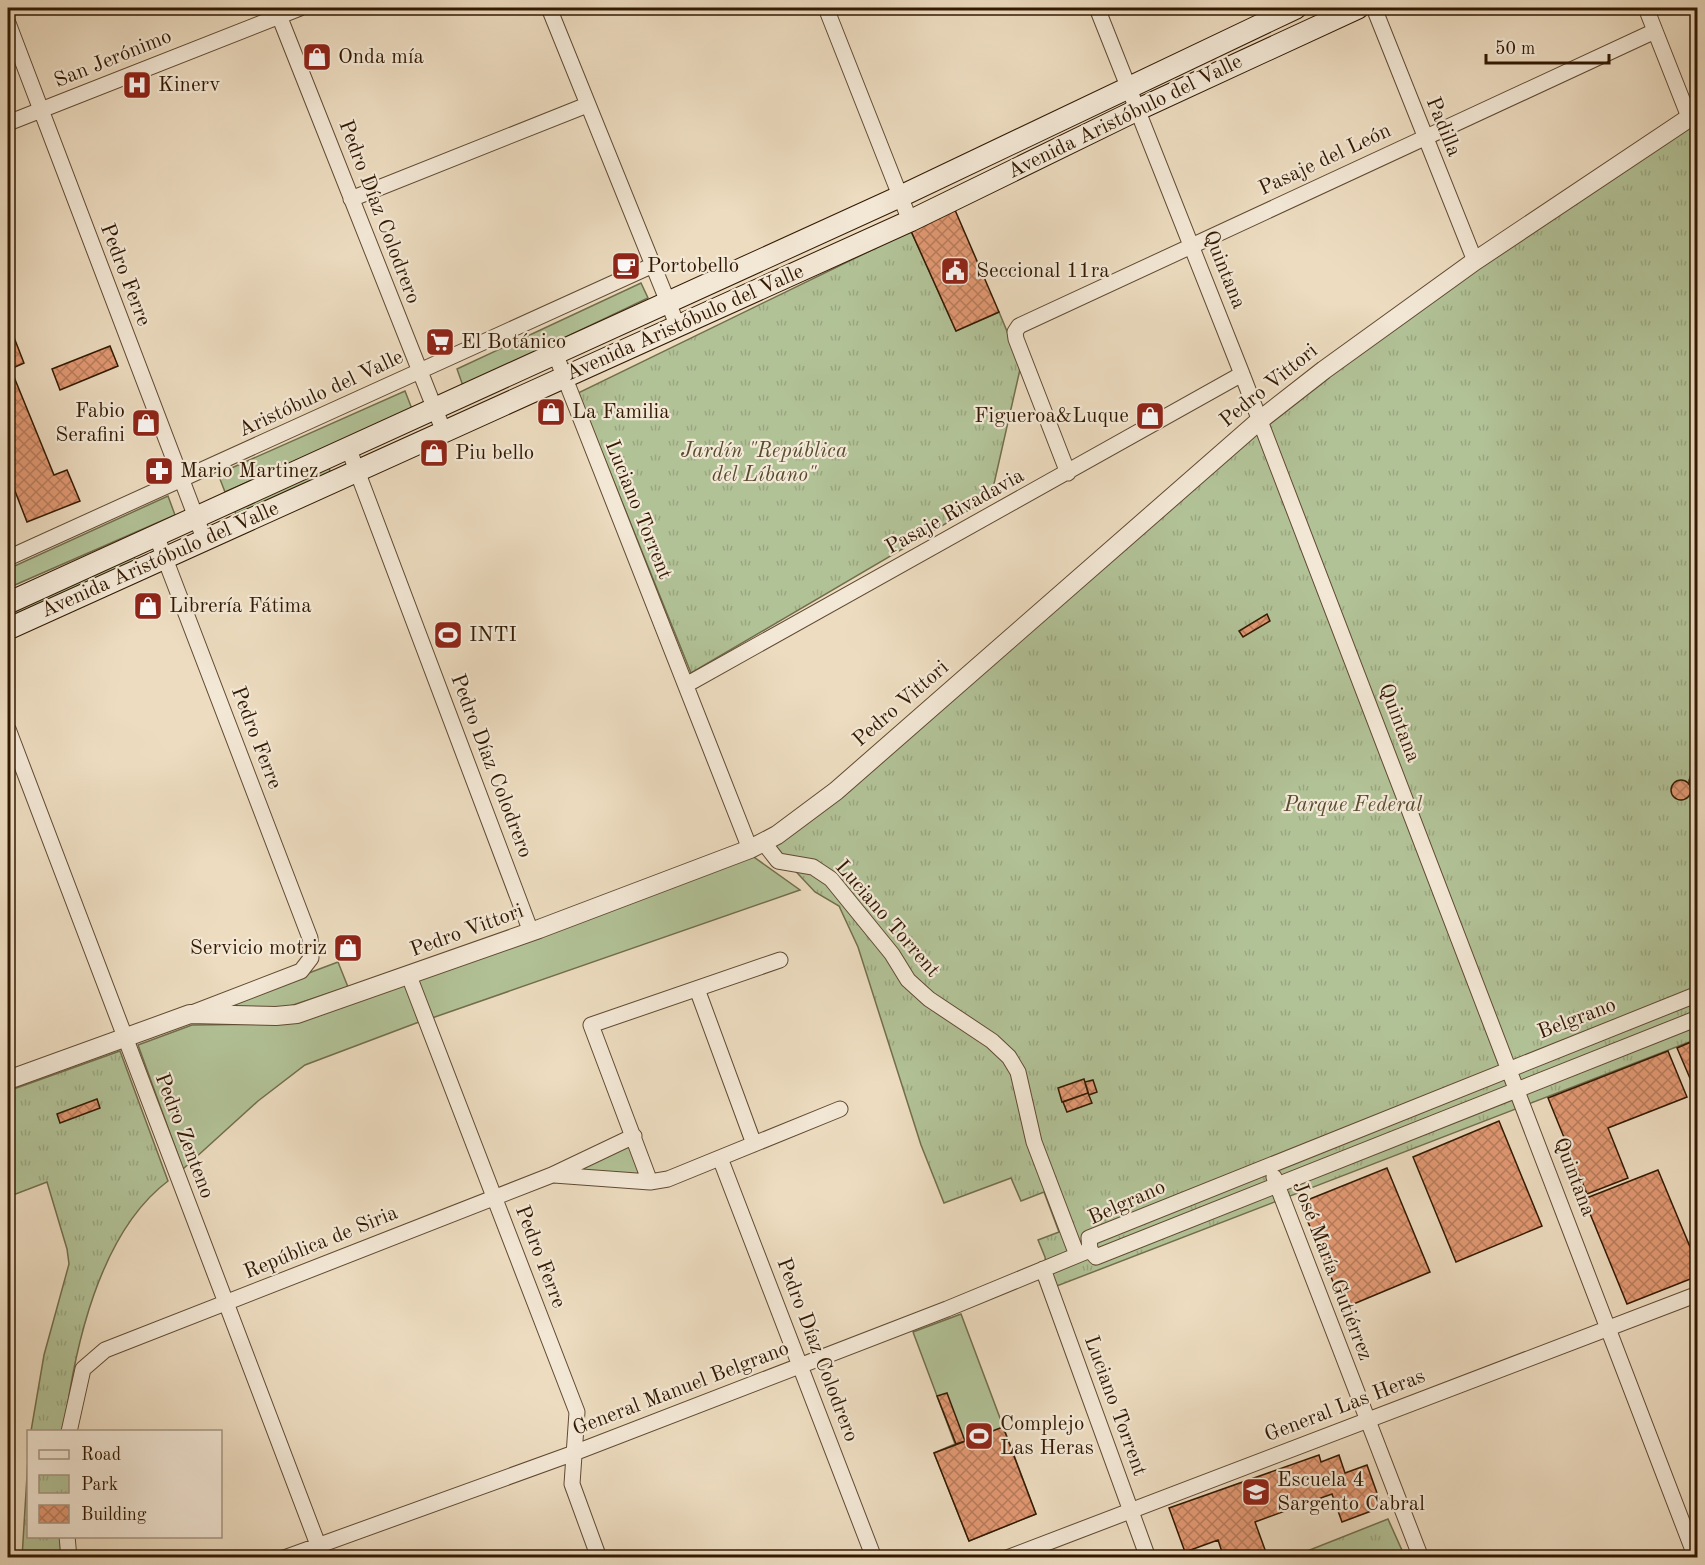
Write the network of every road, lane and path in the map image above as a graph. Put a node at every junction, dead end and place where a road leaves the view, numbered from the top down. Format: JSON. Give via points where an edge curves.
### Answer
{"nodes":[{"id":1,"x":300,"y":8,"type":"edge"},
{"id":2,"x":549,"y":8,"type":"edge"},
{"id":3,"x":826,"y":8,"type":"edge"},
{"id":4,"x":1096,"y":8,"type":"edge"},
{"id":5,"x":1296,"y":8,"type":"edge"},
{"id":6,"x":1358,"y":8,"type":"edge"},
{"id":7,"x":1374,"y":8,"type":"edge"},
{"id":8,"x":1646,"y":8,"type":"edge"},
{"id":9,"x":278,"y":12,"type":"edge"},
{"id":10,"x":8,"y":23,"type":"edge"},
{"id":11,"x":1655,"y":31,"type":"junction"},
{"id":12,"x":1127,"y":87,"type":"junction"},
{"id":13,"x":587,"y":105,"type":"junction"},
{"id":14,"x":1137,"y":110,"type":"junction"},
{"id":15,"x":40,"y":111,"type":"junction"},
{"id":16,"x":1693,"y":114,"type":"edge"},
{"id":17,"x":8,"y":123,"type":"edge"},
{"id":18,"x":1424,"y":137,"type":"junction"},
{"id":19,"x":899,"y":196,"type":"junction"},
{"id":20,"x":351,"y":199,"type":"junction"},
{"id":21,"x":910,"y":221,"type":"junction"},
{"id":22,"x":1191,"y":245,"type":"junction"},
{"id":23,"x":1475,"y":261,"type":"junction"},
{"id":24,"x":651,"y":266,"type":"junction"},
{"id":25,"x":667,"y":302,"type":"junction"},
{"id":26,"x":678,"y":327,"type":"junction"},
{"id":27,"x":555,"y":353,"type":"junction"},
{"id":28,"x":419,"y":372,"type":"junction"},
{"id":29,"x":1242,"y":374,"type":"junction"},
{"id":30,"x":563,"y":378,"type":"junction"},
{"id":31,"x":434,"y":409,"type":"junction"},
{"id":32,"x":1260,"y":420,"type":"junction"},
{"id":33,"x":444,"y":432,"type":"junction"},
{"id":34,"x":348,"y":447,"type":"junction"},
{"id":35,"x":358,"y":471,"type":"junction"},
{"id":36,"x":1068,"y":473,"type":"junction"},
{"id":37,"x":180,"y":482,"type":"junction"},
{"id":38,"x":195,"y":517,"type":"junction"},
{"id":39,"x":156,"y":535,"type":"junction"},
{"id":40,"x":205,"y":541,"type":"junction"},
{"id":41,"x":8,"y":558,"type":"edge"},
{"id":42,"x":166,"y":559,"type":"junction"},
{"id":43,"x":8,"y":603,"type":"edge"},
{"id":44,"x":8,"y":629,"type":"edge"},
{"id":45,"x":686,"y":685,"type":"junction"},
{"id":46,"x":8,"y":729,"type":"edge"},
{"id":47,"x":757,"y":846,"type":"junction"},
{"id":48,"x":531,"y":932,"type":"junction"},
{"id":49,"x":780,"y":960,"type":"dead end"},
{"id":50,"x":409,"y":976,"type":"junction"},
{"id":51,"x":697,"y":989,"type":"junction"},
{"id":52,"x":1698,"y":994,"type":"edge"},
{"id":53,"x":190,"y":1014,"type":"junction"},
{"id":54,"x":1698,"y":1018,"type":"edge"},
{"id":55,"x":125,"y":1037,"type":"junction"},
{"id":56,"x":1509,"y":1068,"type":"junction"},
{"id":57,"x":8,"y":1080,"type":"edge"},
{"id":58,"x":1518,"y":1089,"type":"junction"},
{"id":59,"x":840,"y":1109,"type":"dead end"},
{"id":60,"x":634,"y":1136,"type":"junction"},
{"id":61,"x":754,"y":1144,"type":"junction"},
{"id":62,"x":720,"y":1158,"type":"junction"},
{"id":63,"x":1270,"y":1167,"type":"junction"},
{"id":64,"x":552,"y":1175,"type":"junction"},
{"id":65,"x":650,"y":1182,"type":"junction"},
{"id":66,"x":1276,"y":1184,"type":"junction"},
{"id":67,"x":495,"y":1197,"type":"junction"},
{"id":68,"x":1084,"y":1252,"type":"junction"},
{"id":69,"x":1043,"y":1269,"type":"junction"},
{"id":70,"x":1698,"y":1294,"type":"edge"},
{"id":71,"x":225,"y":1304,"type":"junction"},
{"id":72,"x":1610,"y":1327,"type":"junction"},
{"id":73,"x":800,"y":1366,"type":"junction"},
{"id":74,"x":1367,"y":1420,"type":"junction"},
{"id":75,"x":69,"y":1430,"type":"edge"},
{"id":76,"x":574,"y":1453,"type":"junction"},
{"id":77,"x":1130,"y":1510,"type":"junction"},
{"id":78,"x":66,"y":1538,"type":"edge"},
{"id":79,"x":320,"y":1551,"type":"edge"},
{"id":80,"x":69,"y":1557,"type":"edge"},
{"id":81,"x":284,"y":1557,"type":"edge"},
{"id":82,"x":599,"y":1557,"type":"edge"},
{"id":83,"x":874,"y":1557,"type":"edge"},
{"id":84,"x":1007,"y":1557,"type":"edge"},
{"id":85,"x":1148,"y":1557,"type":"edge"},
{"id":86,"x":1420,"y":1557,"type":"edge"},
{"id":87,"x":1696,"y":1557,"type":"edge"}],
"edges":[{"from":1,"to":9,"type":"street","name":"San Jerónimo"},
{"from":2,"to":13,"type":"street"},
{"from":3,"to":19,"type":"street"},
{"from":4,"to":12,"type":"street","name":"Quintana"},
{"from":5,"to":12,"type":"main road","name":"Avenida Aristóbulo del Valle"},
{"from":6,"to":14,"type":"main road","name":"Avenida Aristóbulo del Valle"},
{"from":7,"to":18,"type":"street","name":"Padilla"},
{"from":8,"to":11,"type":"street"},
{"from":9,"to":15,"type":"street","name":"San Jerónimo"},
{"from":9,"to":20,"type":"street","name":"Pedro Díaz Colodrero"},
{"from":10,"to":15,"type":"street","name":"Pedro Ferre"},
{"from":11,"to":16,"type":"street"},
{"from":11,"to":18,"type":"street","name":"Pasaje del León"},
{"from":12,"to":14,"type":"street","name":"Quintana"},
{"from":12,"to":19,"type":"main road","name":"Avenida Aristóbulo del Valle"},
{"from":13,"to":20,"type":"street"},
{"from":13,"to":24,"type":"street"},
{"from":14,"to":21,"type":"main road","name":"Avenida Aristóbulo del Valle"},
{"from":14,"to":22,"type":"street","name":"Quintana"},
{"from":15,"to":17,"type":"street","name":"San Jerónimo"},
{"from":15,"to":37,"type":"street","name":"Pedro Ferre"},
{"from":16,"to":23,"type":"street","name":"Pedro Vittori"},
{"from":18,"to":22,"type":"street","name":"Pasaje del León"},
{"from":18,"to":23,"type":"street","name":"Padilla"},
{"from":19,"to":21,"type":"street"},
{"from":19,"to":25,"type":"main road","name":"Avenida Aristóbulo del Valle"},
{"from":20,"to":28,"type":"street","name":"Pedro Díaz Colodrero"},
{"from":21,"to":26,"type":"main road","name":"Avenida Aristóbulo del Valle"},
{"from":22,"to":29,"type":"street","name":"Quintana"},
{"from":22,"to":36,"type":"street","name":"Pasaje del León","via":[[1019,326],[1015,332]]},
{"from":23,"to":32,"type":"street","name":"Pedro Vittori"},
{"from":24,"to":25,"type":"street"},
{"from":24,"to":28,"type":"street","name":"Aristóbulo del Valle"},
{"from":25,"to":26,"type":"street"},
{"from":25,"to":27,"type":"main road","name":"Avenida Aristóbulo del Valle"},
{"from":26,"to":30,"type":"main road","name":"Avenida Aristóbulo del Valle"},
{"from":27,"to":30,"type":"street","name":"Luciano Torrent"},
{"from":27,"to":31,"type":"main road","name":"Avenida Aristóbulo del Valle"},
{"from":28,"to":31,"type":"street","name":"Pedro Díaz Colodrero"},
{"from":28,"to":37,"type":"street","name":"Aristóbulo del Valle"},
{"from":29,"to":32,"type":"street","name":"Quintana"},
{"from":29,"to":36,"type":"street","name":"Pasaje Rivadavia"},
{"from":30,"to":33,"type":"main road","name":"Avenida Aristóbulo del Valle"},
{"from":30,"to":45,"type":"street","name":"Luciano Torrent"},
{"from":31,"to":33,"type":"street","name":"Pedro Díaz Colodrero"},
{"from":31,"to":34,"type":"main road","name":"Avenida Aristóbulo del Valle"},
{"from":32,"to":47,"type":"street","name":"Pedro Vittori","via":[[836,791]]},
{"from":32,"to":56,"type":"street","name":"Quintana"},
{"from":33,"to":35,"type":"main road","name":"Avenida Aristóbulo del Valle"},
{"from":34,"to":35,"type":"street","name":"Pedro Díaz Colodrero"},
{"from":34,"to":38,"type":"main road","name":"Avenida Aristóbulo del Valle"},
{"from":35,"to":40,"type":"main road","name":"Avenida Aristóbulo del Valle"},
{"from":35,"to":48,"type":"street","name":"Pedro Díaz Colodrero"},
{"from":36,"to":45,"type":"street","name":"Pasaje Rivadavia"},
{"from":37,"to":38,"type":"street","name":"Pedro Ferre"},
{"from":37,"to":41,"type":"street","name":"Aristóbulo del Valle"},
{"from":38,"to":39,"type":"main road","name":"Avenida Aristóbulo del Valle"},
{"from":38,"to":40,"type":"street","name":"Pedro Ferre"},
{"from":39,"to":42,"type":"street","name":"Pedro Ferre"},
{"from":39,"to":43,"type":"main road","name":"Avenida Aristóbulo del Valle"},
{"from":40,"to":42,"type":"main road","name":"Avenida Aristóbulo del Valle"},
{"from":42,"to":44,"type":"main road","name":"Avenida Aristóbulo del Valle"},
{"from":42,"to":53,"type":"street","name":"Pedro Ferre","via":[[310,938],[311,958],[301,971]]},
{"from":45,"to":47,"type":"street","name":"Luciano Torrent"},
{"from":46,"to":55,"type":"street","name":"Pedro Zenteno"},
{"from":47,"to":48,"type":"street","name":"Pedro Vittori"},
{"from":47,"to":68,"type":"street","name":"Luciano Torrent","via":[[778,861],[813,867],[831,879],[892,954],[908,980],[1009,1057],[1018,1072],[1034,1142]]},
{"from":48,"to":50,"type":"street","name":"Pedro Vittori"},
{"from":49,"to":51,"type":"street"},
{"from":50,"to":53,"type":"street","name":"Pedro Vittori","via":[[297,1014]]},
{"from":50,"to":67,"type":"street","name":"Pedro Ferre"},
{"from":51,"to":60,"type":"street","via":[[591,1025]]},
{"from":51,"to":61,"type":"street"},
{"from":52,"to":56,"type":"street","name":"Belgrano"},
{"from":53,"to":55,"type":"street","name":"Pedro Vittori"},
{"from":54,"to":58,"type":"street","name":"Belgrano"},
{"from":55,"to":57,"type":"street","name":"Pedro Vittori"},
{"from":55,"to":71,"type":"street","name":"Pedro Zenteno"},
{"from":56,"to":58,"type":"street","name":"Quintana"},
{"from":56,"to":63,"type":"street","name":"Belgrano"},
{"from":58,"to":66,"type":"street","name":"Belgrano"},
{"from":58,"to":72,"type":"street","name":"Quintana"},
{"from":59,"to":61,"type":"street","name":"República de Siria"},
{"from":60,"to":64,"type":"street","name":"República de Siria"},
{"from":60,"to":65,"type":"street"},
{"from":61,"to":62,"type":"street","name":"República de Siria"},
{"from":62,"to":65,"type":"street","name":"República de Siria"},
{"from":62,"to":73,"type":"street","name":"Pedro Díaz Colodrero"},
{"from":63,"to":66,"type":"street","name":"José María Gutiérrez"},
{"from":63,"to":68,"type":"street","name":"Belgrano","via":[[1089,1239]]},
{"from":64,"to":65,"type":"street","name":"República de Siria"},
{"from":64,"to":67,"type":"street","name":"República de Siria"},
{"from":66,"to":68,"type":"street","name":"Belgrano","via":[[1096,1257]]},
{"from":66,"to":74,"type":"street","name":"José María Gutiérrez"},
{"from":67,"to":71,"type":"street","name":"República de Siria"},
{"from":67,"to":76,"type":"street","name":"Pedro Ferre","via":[[577,1412]]},
{"from":68,"to":69,"type":"street","name":"General Manuel Belgrano"},
{"from":69,"to":73,"type":"street","name":"General Manuel Belgrano"},
{"from":69,"to":77,"type":"street","name":"Luciano Torrent"},
{"from":70,"to":72,"type":"street","name":"General Las Heras"},
{"from":71,"to":75,"type":"street","name":"República de Siria","via":[[105,1350],[83,1369]]},
{"from":71,"to":79,"type":"street","name":"Pedro Zenteno"},
{"from":72,"to":74,"type":"street","name":"General Las Heras"},
{"from":72,"to":87,"type":"street","name":"Quintana"},
{"from":73,"to":76,"type":"street","name":"General Manuel Belgrano"},
{"from":73,"to":83,"type":"street","name":"Pedro Díaz Colodrero"},
{"from":74,"to":77,"type":"street","name":"General Las Heras"},
{"from":74,"to":86,"type":"street","name":"José María Gutiérrez"},
{"from":76,"to":79,"type":"street","name":"General Manuel Belgrano"},
{"from":76,"to":82,"type":"street","name":"Pedro Ferre","via":[[572,1484]]},
{"from":77,"to":84,"type":"street","name":"General Las Heras"},
{"from":77,"to":85,"type":"street","name":"Luciano Torrent"},
{"from":78,"to":80,"type":"street"},
{"from":79,"to":81,"type":"street","name":"General Manuel Belgrano"}]}
